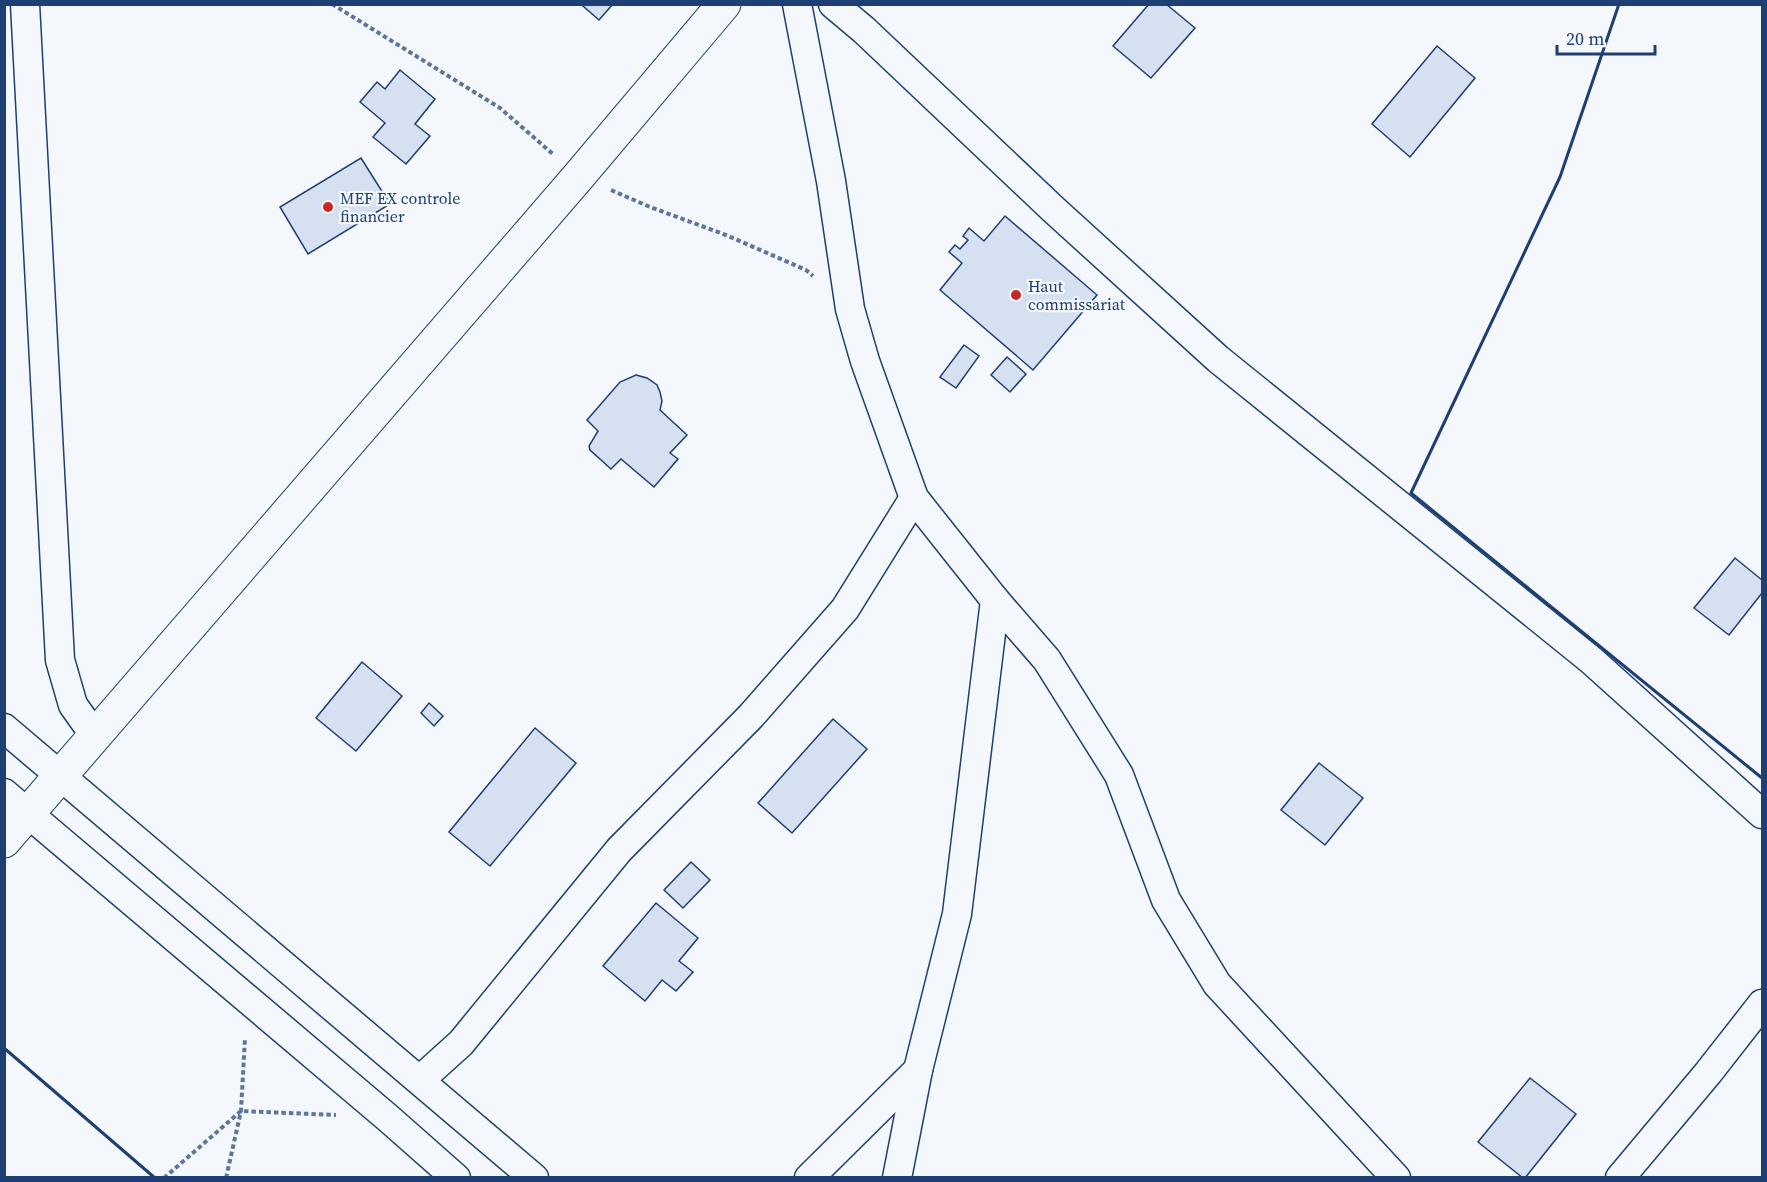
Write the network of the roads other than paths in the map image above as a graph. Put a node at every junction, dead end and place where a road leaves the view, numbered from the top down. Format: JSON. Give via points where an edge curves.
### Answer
{"nodes":[{"id":1,"x":25,"y":4,"type":"edge"},
{"id":2,"x":724,"y":4,"type":"edge"},
{"id":3,"x":797,"y":4,"type":"edge"},
{"id":4,"x":833,"y":4,"type":"edge"},
{"id":5,"x":914,"y":498,"type":"junction"},
{"id":6,"x":995,"y":600,"type":"junction"},
{"id":7,"x":4,"y":728,"type":"edge"},
{"id":8,"x":95,"y":736,"type":"junction"},
{"id":9,"x":61,"y":776,"type":"junction"},
{"id":10,"x":4,"y":793,"type":"edge"},
{"id":11,"x":29,"y":814,"type":"junction"},
{"id":12,"x":1762,"y":814,"type":"edge"},
{"id":13,"x":4,"y":842,"type":"edge"},
{"id":14,"x":1762,"y":1004,"type":"edge"},
{"id":15,"x":918,"y":1070,"type":"junction"},
{"id":16,"x":420,"y":1080,"type":"junction"},
{"id":17,"x":456,"y":1178,"type":"edge"},
{"id":18,"x":534,"y":1178,"type":"edge"},
{"id":19,"x":809,"y":1178,"type":"edge"},
{"id":20,"x":897,"y":1178,"type":"edge"},
{"id":21,"x":1396,"y":1178,"type":"edge"},
{"id":22,"x":1620,"y":1178,"type":"edge"}],
"edges":[{"from":1,"to":8,"type":"street","via":[[60,660],[73,705]]},
{"from":2,"to":8,"type":"main road"},
{"from":3,"to":5,"type":"street","via":[[831,182],[850,309]]},
{"from":4,"to":12,"type":"street","via":[[1218,358],[1591,660]]},
{"from":5,"to":6,"type":"street"},
{"from":5,"to":16,"type":"street","via":[[845,609],[751,716],[619,850],[461,1043]]},
{"from":6,"to":15,"type":"street","via":[[957,914]]},
{"from":6,"to":21,"type":"street","via":[[1047,660],[1119,775],[1166,900],[1217,984]]},
{"from":7,"to":9,"type":"street"},
{"from":8,"to":9,"type":"main road"},
{"from":9,"to":11,"type":"main road"},
{"from":9,"to":16,"type":"street"},
{"from":10,"to":11,"type":"street"},
{"from":11,"to":13,"type":"main road"},
{"from":11,"to":17,"type":"street"},
{"from":14,"to":22,"type":"street"},
{"from":15,"to":19,"type":"street"},
{"from":15,"to":20,"type":"street"},
{"from":16,"to":18,"type":"street"}]}
